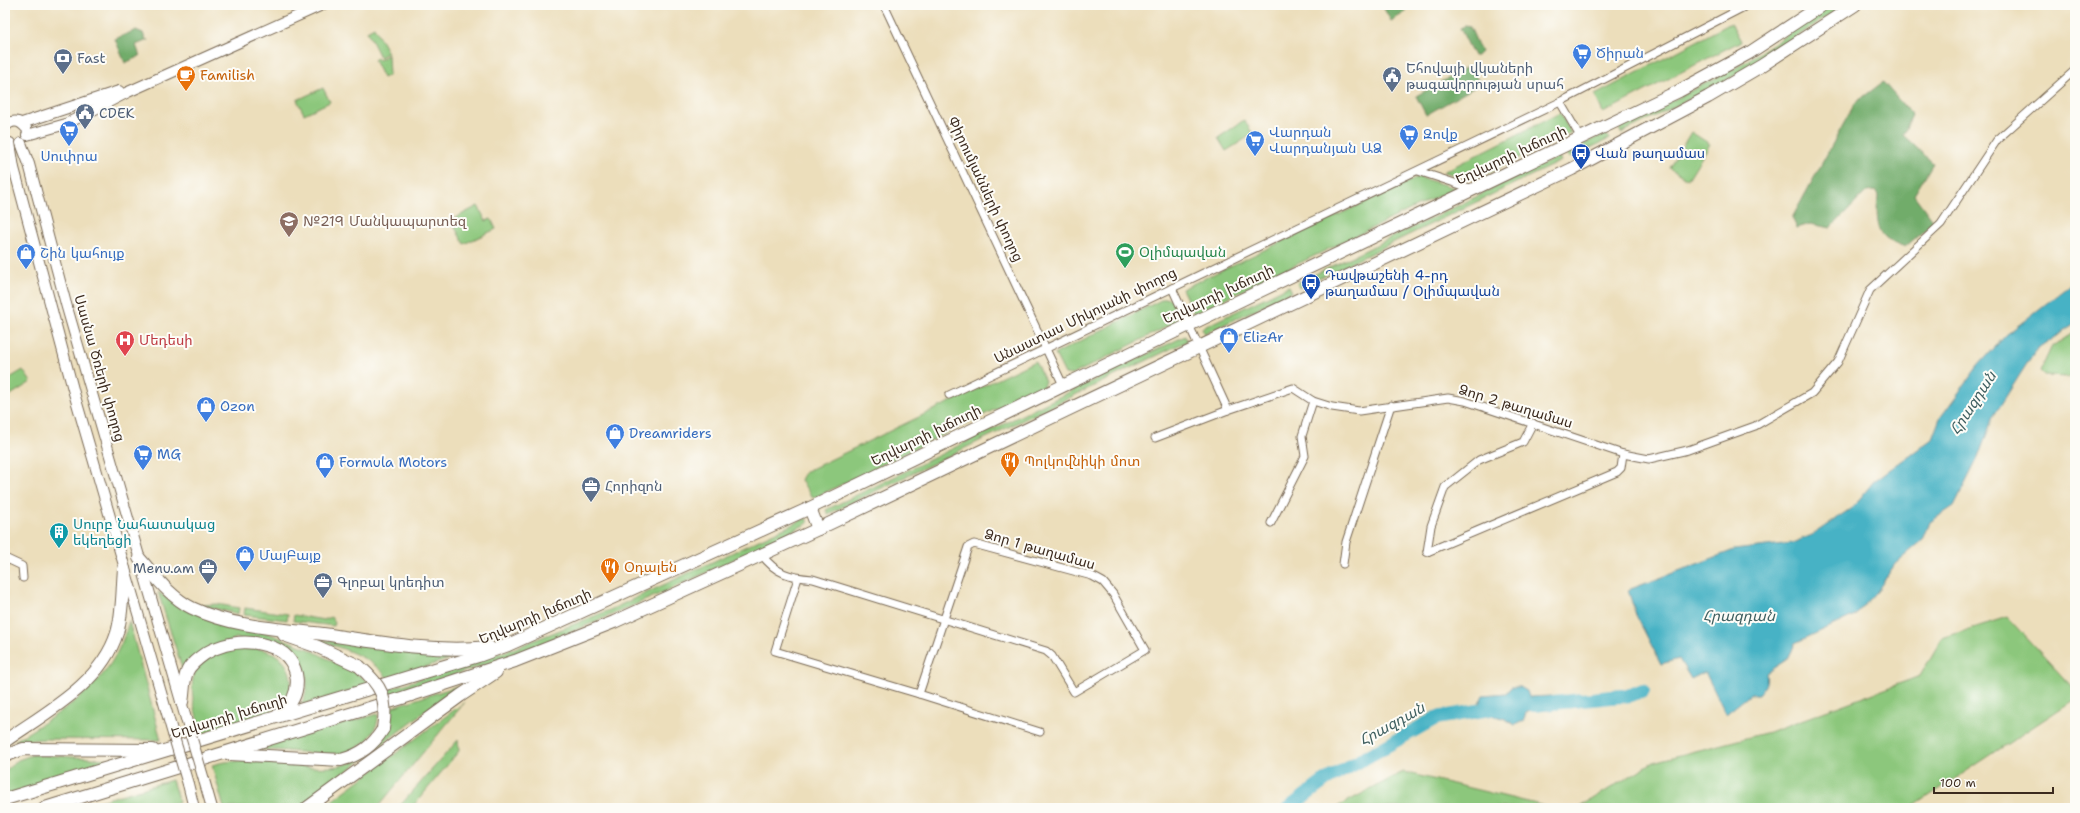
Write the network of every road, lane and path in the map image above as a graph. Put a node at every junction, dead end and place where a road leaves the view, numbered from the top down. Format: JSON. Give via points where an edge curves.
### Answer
{"nodes":[{"id":1,"x":313,"y":5,"type":"edge"},
{"id":2,"x":322,"y":5,"type":"edge"},
{"id":3,"x":884,"y":5,"type":"edge"},
{"id":4,"x":1748,"y":5,"type":"edge"},
{"id":5,"x":1822,"y":5,"type":"edge"},
{"id":6,"x":1855,"y":5,"type":"edge"},
{"id":7,"x":2075,"y":70,"type":"edge"},
{"id":8,"x":1560,"y":102,"type":"junction"},
{"id":9,"x":22,"y":123,"type":"junction"},
{"id":10,"x":1608,"y":125,"type":"junction"},
{"id":11,"x":5,"y":126,"type":"edge"},
{"id":12,"x":27,"y":135,"type":"junction"},
{"id":13,"x":1581,"y":138,"type":"junction"},
{"id":14,"x":7,"y":141,"type":"edge"},
{"id":15,"x":21,"y":143,"type":"junction"},
{"id":16,"x":1617,"y":145,"type":"junction"},
{"id":17,"x":1418,"y":172,"type":"junction"},
{"id":18,"x":1474,"y":189,"type":"junction"},
{"id":19,"x":1172,"y":288,"type":"junction"},
{"id":20,"x":1189,"y":325,"type":"junction"},
{"id":21,"x":1199,"y":347,"type":"junction"},
{"id":22,"x":1046,"y":349,"type":"junction"},
{"id":23,"x":1063,"y":385,"type":"junction"},
{"id":24,"x":949,"y":395,"type":"dead end"},
{"id":25,"x":1313,"y":401,"type":"junction"},
{"id":26,"x":1391,"y":405,"type":"junction"},
{"id":27,"x":1228,"y":410,"type":"junction"},
{"id":28,"x":1533,"y":424,"type":"junction"},
{"id":29,"x":1155,"y":438,"type":"dead end"},
{"id":30,"x":1623,"y":454,"type":"junction"},
{"id":31,"x":810,"y":508,"type":"junction"},
{"id":32,"x":1271,"y":523,"type":"dead end"},
{"id":33,"x":818,"y":530,"type":"junction"},
{"id":34,"x":762,"y":555,"type":"junction"},
{"id":35,"x":5,"y":558,"type":"edge"},
{"id":36,"x":139,"y":558,"type":"junction"},
{"id":37,"x":1343,"y":564,"type":"dead end"},
{"id":38,"x":124,"y":569,"type":"junction"},
{"id":39,"x":23,"y":578,"type":"dead end"},
{"id":40,"x":798,"y":578,"type":"junction"},
{"id":41,"x":944,"y":620,"type":"junction"},
{"id":42,"x":253,"y":625,"type":"junction"},
{"id":43,"x":508,"y":645,"type":"junction"},
{"id":44,"x":515,"y":661,"type":"junction"},
{"id":45,"x":919,"y":694,"type":"junction"},
{"id":46,"x":182,"y":702,"type":"junction"},
{"id":47,"x":271,"y":718,"type":"junction"},
{"id":48,"x":1040,"y":732,"type":"dead end"},
{"id":49,"x":5,"y":741,"type":"edge"},
{"id":50,"x":166,"y":750,"type":"junction"},
{"id":51,"x":221,"y":754,"type":"junction"},
{"id":52,"x":5,"y":756,"type":"edge"},
{"id":53,"x":5,"y":799,"type":"edge"},
{"id":54,"x":45,"y":808,"type":"edge"},
{"id":55,"x":194,"y":808,"type":"edge"},
{"id":56,"x":212,"y":808,"type":"edge"},
{"id":57,"x":307,"y":808,"type":"edge"}],
"edges":[{"from":1,"to":9,"type":"main road","via":[[126,89]]},
{"from":2,"to":12,"type":"main road","via":[[128,92],[66,124]]},
{"from":3,"to":22,"type":"street","name":"Փիրումյանների փողոց"},
{"from":4,"to":8,"type":"street","name":"Անաստաս Միկոյանի փողոց"},
{"from":5,"to":10,"type":"main road","name":"Եղվարդի խճուղի","via":[[1749,53],[1680,91]]},
{"from":6,"to":16,"type":"main road","via":[[1761,66]]},
{"from":7,"to":30,"type":"street","name":"Ձոր 2 թաղամաս","via":[[1997,140],[1941,224],[1870,290],[1838,362],[1812,393],[1755,426],[1688,450],[1649,459]]},
{"from":8,"to":13,"type":"street"},
{"from":8,"to":17,"type":"street","name":"Անաստաս Միկոյանի փողոց"},
{"from":9,"to":11,"type":"main road","via":[[15,121]]},
{"from":9,"to":12,"type":"main road"},
{"from":10,"to":13,"type":"main road","name":"Եղվարդի խճուղի"},
{"from":10,"to":16,"type":"main road"},
{"from":12,"to":15,"type":"main road"},
{"from":13,"to":18,"type":"main road","name":"Եղվարդի խճուղի"},
{"from":14,"to":15,"type":"main road"},
{"from":14,"to":38,"type":"main road"},
{"from":15,"to":36,"type":"main road","name":"Սասնա Ծռերի փողոց"},
{"from":16,"to":21,"type":"main road","via":[[1531,189]]},
{"from":17,"to":18,"type":"street"},
{"from":17,"to":19,"type":"street","name":"Անաստաս Միկոյանի փողոց"},
{"from":18,"to":20,"type":"main road","name":"Եղվարդի խճուղի"},
{"from":19,"to":20,"type":"street"},
{"from":19,"to":22,"type":"street","name":"Անաստաս Միկոյանի փողոց"},
{"from":20,"to":21,"type":"street"},
{"from":20,"to":23,"type":"main road","name":"Եղվարդի խճուղի"},
{"from":21,"to":27,"type":"street"},
{"from":21,"to":33,"type":"main road"},
{"from":22,"to":23,"type":"street","name":"Փիրումյանների փողոց"},
{"from":22,"to":24,"type":"street","name":"Անաստաս Միկոյանի փողոց"},
{"from":23,"to":31,"type":"main road","name":"Եղվարդի խճուղի"},
{"from":25,"to":26,"type":"street","name":"Ձոր 2 թաղամաս","via":[[1359,411]]},
{"from":25,"to":27,"type":"street","name":"Ձոր 2 թաղամաս","via":[[1293,388]]},
{"from":25,"to":32,"type":"street","via":[[1302,436],[1305,456]]},
{"from":26,"to":28,"type":"street","name":"Ձոր 2 թաղամաս","via":[[1448,398],[1465,401]]},
{"from":26,"to":37,"type":"street","via":[[1346,542]]},
{"from":27,"to":29,"type":"street"},
{"from":28,"to":30,"type":"street","name":"Ձոր 2 թաղամաս"},
{"from":28,"to":30,"type":"street","via":[[1524,442],[1479,460],[1445,487],[1431,526],[1427,552],[1618,472]]},
{"from":31,"to":33,"type":"main road"},
{"from":31,"to":43,"type":"main road","name":"Եղվարդի խճուղի"},
{"from":33,"to":34,"type":"main road"},
{"from":34,"to":40,"type":"street","name":"Ձոր 1 թաղամաս","via":[[773,569]]},
{"from":34,"to":44,"type":"main road","via":[[614,622]]},
{"from":35,"to":39,"type":"street","via":[[20,564]]},
{"from":36,"to":42,"type":"main road","via":[[168,591],[191,607],[210,615]]},
{"from":36,"to":46,"type":"main road","name":"Սասնա Ծռերի փողոց"},
{"from":38,"to":49,"type":"main road","via":[[117,633],[101,664],[74,692]]},
{"from":38,"to":55,"type":"main road","bridge":true},
{"from":40,"to":41,"type":"street","name":"Ձոր 1 թաղամաս","via":[[812,579]]},
{"from":40,"to":45,"type":"street","via":[[775,651]]},
{"from":41,"to":41,"type":"street","name":"Ձոր 1 թաղամաս","via":[[968,547],[974,544],[1092,576],[1103,582],[1114,594],[1145,650],[1074,692],[1052,656],[1046,651]]},
{"from":41,"to":45,"type":"street","name":"Ձոր 1 թաղամաս"},
{"from":42,"to":43,"type":"main road","via":[[446,649]]},
{"from":42,"to":51,"type":"main road","bridge":true,"via":[[318,647],[359,666],[378,684],[382,692],[385,711],[383,729],[372,744],[361,753],[341,760]]},
{"from":43,"to":47,"type":"main road","name":"Եղվարդի խճուղի"},
{"from":44,"to":51,"type":"main road"},
{"from":44,"to":57,"type":"main road","via":[[460,696]]},
{"from":45,"to":48,"type":"street"},
{"from":46,"to":47,"type":"main road","via":[[187,671],[197,659],[233,642],[254,643],[274,648],[287,657],[298,682],[295,698]]},
{"from":46,"to":56,"type":"main road","name":"Սասնա Ծռերի փողոց","bridge":true},
{"from":47,"to":50,"type":"main road","name":"Եղվարդի խճուղի"},
{"from":50,"to":52,"type":"main road","via":[[23,749]]},
{"from":50,"to":53,"type":"main road","name":"Եղվարդի խճուղի"},
{"from":51,"to":54,"type":"main road"}]}
